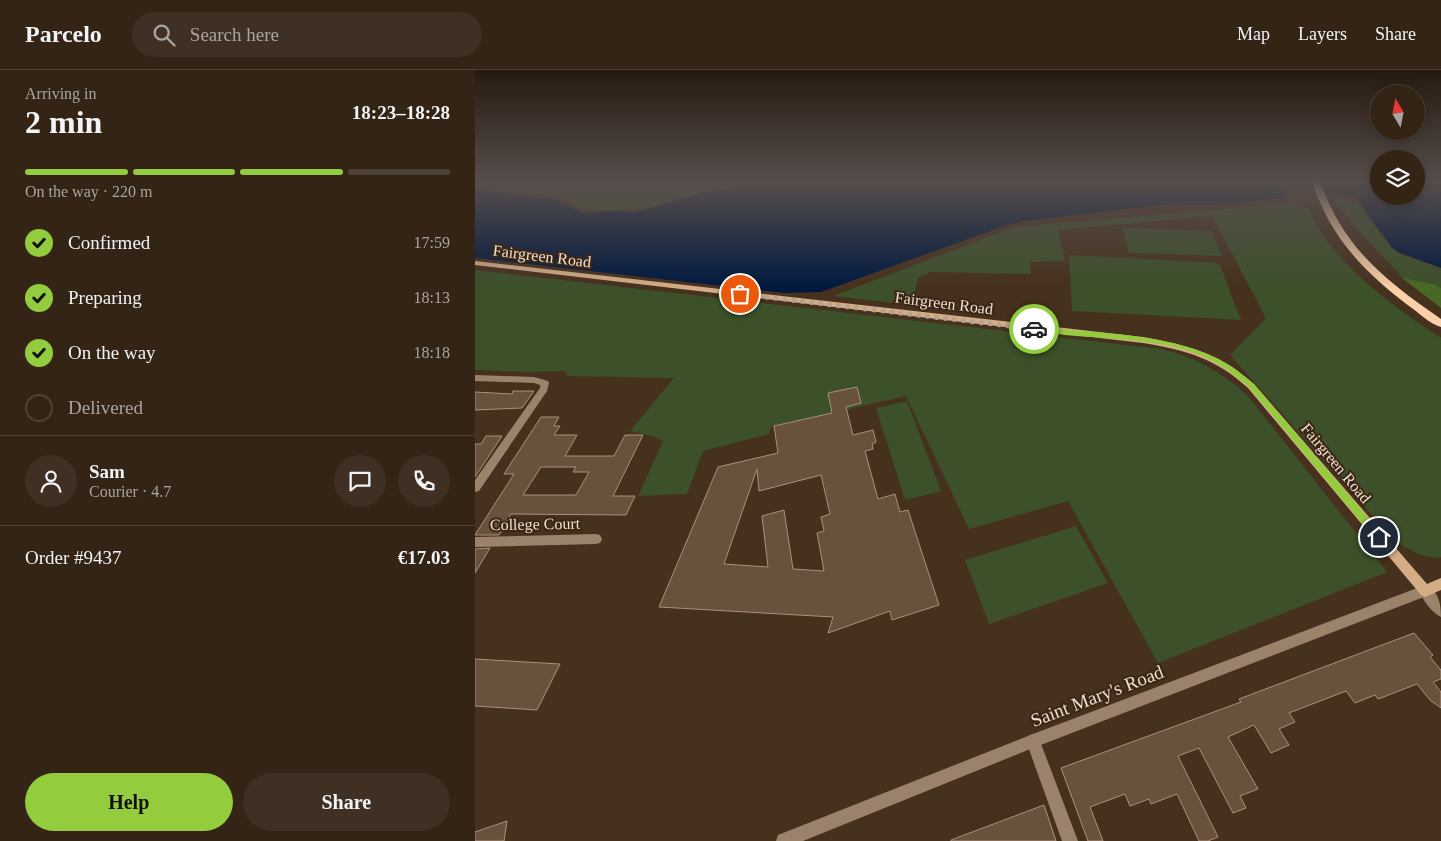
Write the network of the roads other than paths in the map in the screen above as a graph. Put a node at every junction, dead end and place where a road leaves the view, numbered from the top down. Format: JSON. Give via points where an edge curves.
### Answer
{"nodes":[{"id":1,"x":1329,"y":217,"type":"edge"},
{"id":2,"x":478,"y":264,"type":"edge"},
{"id":3,"x":1441,"y":324,"type":"edge"},
{"id":4,"x":475,"y":378,"type":"edge"},
{"id":5,"x":475,"y":488,"type":"edge"},
{"id":6,"x":596,"y":539,"type":"dead end"},
{"id":7,"x":475,"y":542,"type":"edge"},
{"id":8,"x":1441,"y":584,"type":"edge"},
{"id":9,"x":1425,"y":591,"type":"junction"},
{"id":10,"x":1441,"y":611,"type":"edge"},
{"id":11,"x":1033,"y":741,"type":"junction"},
{"id":12,"x":785,"y":841,"type":"edge"},
{"id":13,"x":1070,"y":841,"type":"edge"}],
"edges":[{"from":1,"to":3,"type":"main road","via":[[1343,240],[1357,254],[1394,289]]},
{"from":2,"to":9,"type":"main road","name":"Fairgreen Road","via":[[1143,340],[1183,348],[1227,366],[1251,386]]},
{"from":4,"to":5,"type":"street","via":[[545,383]]},
{"from":6,"to":7,"type":"street","name":"College Court"},
{"from":8,"to":9,"type":"main road"},
{"from":9,"to":10,"type":"street"},
{"from":9,"to":11,"type":"street","name":"Saint Mary's Road"},
{"from":11,"to":12,"type":"street","name":"Saint Mary's Road"},
{"from":11,"to":13,"type":"street"}]}
